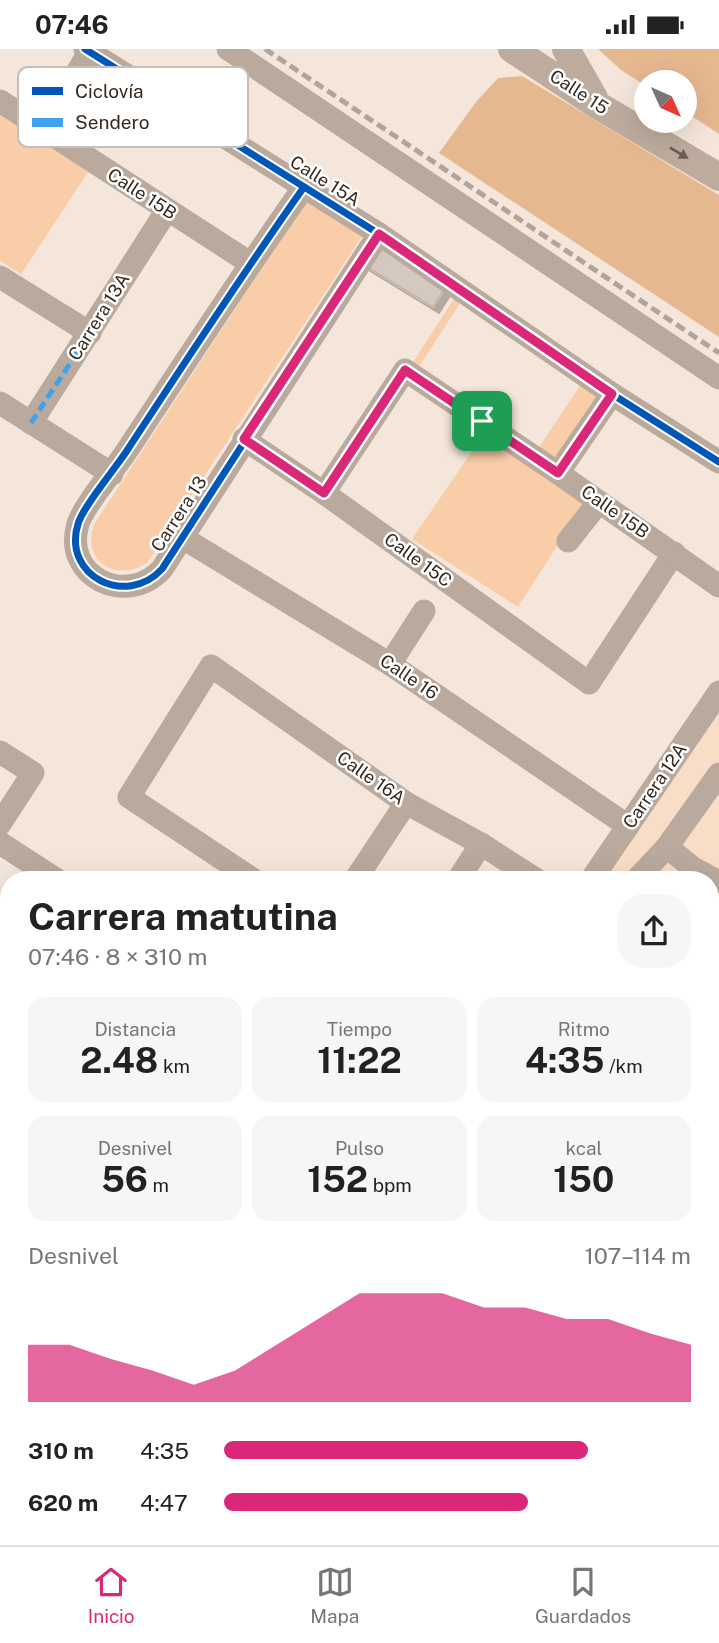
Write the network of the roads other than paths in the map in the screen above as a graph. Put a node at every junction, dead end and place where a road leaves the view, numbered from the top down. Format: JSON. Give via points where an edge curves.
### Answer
{"nodes":[{"id":1,"x":228,"y":49,"type":"edge"},
{"id":2,"x":512,"y":49,"type":"edge"},
{"id":3,"x":566,"y":49,"type":"edge"},
{"id":4,"x":87,"y":50,"type":"edge"},
{"id":5,"x":78,"y":67,"type":"edge"},
{"id":6,"x":114,"y":67,"type":"edge"},
{"id":7,"x":0,"y":101,"type":"edge"},
{"id":8,"x":599,"y":106,"type":"junction"},
{"id":9,"x":18,"y":112,"type":"edge"},
{"id":10,"x":71,"y":147,"type":"edge"},
{"id":11,"x":241,"y":147,"type":"edge"},
{"id":12,"x":719,"y":177,"type":"edge"},
{"id":13,"x":304,"y":187,"type":"junction"},
{"id":14,"x":167,"y":210,"type":"junction"},
{"id":15,"x":379,"y":234,"type":"junction"},
{"id":16,"x":250,"y":263,"type":"junction"},
{"id":17,"x":0,"y":277,"type":"edge"},
{"id":18,"x":90,"y":333,"type":"junction"},
{"id":19,"x":719,"y":378,"type":"edge"},
{"id":20,"x":612,"y":394,"type":"junction"},
{"id":21,"x":0,"y":403,"type":"edge"},
{"id":22,"x":31,"y":423,"type":"junction"},
{"id":23,"x":244,"y":439,"type":"junction"},
{"id":24,"x":719,"y":463,"type":"edge"},
{"id":25,"x":558,"y":473,"type":"junction"},
{"id":26,"x":112,"y":474,"type":"junction"},
{"id":27,"x":324,"y":493,"type":"junction"},
{"id":28,"x":599,"y":502,"type":"junction"},
{"id":29,"x":183,"y":538,"type":"junction"},
{"id":30,"x":568,"y":541,"type":"dead end"},
{"id":31,"x":674,"y":553,"type":"junction"},
{"id":32,"x":719,"y":586,"type":"edge"},
{"id":33,"x":424,"y":611,"type":"dead end"},
{"id":34,"x":390,"y":664,"type":"junction"},
{"id":35,"x":719,"y":692,"type":"edge"},
{"id":36,"x":0,"y":753,"type":"edge"},
{"id":37,"x":719,"y":774,"type":"edge"},
{"id":38,"x":405,"y":803,"type":"junction"},
{"id":39,"x":0,"y":824,"type":"edge"},
{"id":40,"x":628,"y":826,"type":"junction"},
{"id":41,"x":0,"y":843,"type":"edge"},
{"id":42,"x":481,"y":844,"type":"junction"},
{"id":43,"x":667,"y":847,"type":"junction"},
{"id":44,"x":43,"y":871,"type":"edge"},
{"id":45,"x":240,"y":871,"type":"edge"},
{"id":46,"x":361,"y":871,"type":"edge"},
{"id":47,"x":463,"y":871,"type":"edge"},
{"id":48,"x":523,"y":871,"type":"edge"},
{"id":49,"x":597,"y":871,"type":"edge"},
{"id":50,"x":644,"y":871,"type":"edge"},
{"id":51,"x":698,"y":871,"type":"edge"}],
"edges":[{"from":1,"to":19,"type":"street"},
{"from":2,"to":8,"type":"main road","name":"Calle 15"},
{"from":3,"to":8,"type":"main road"},
{"from":4,"to":5,"type":"street"},
{"from":4,"to":6,"type":"street","name":"Calle 15A"},
{"from":7,"to":9,"type":"street","name":"Calle 15B"},
{"from":8,"to":12,"type":"main road","name":"Calle 15","one_way":true},
{"from":10,"to":14,"type":"street","name":"Calle 15B"},
{"from":11,"to":13,"type":"street","name":"Calle 15A"},
{"from":13,"to":15,"type":"street","name":"Calle 15A"},
{"from":13,"to":16,"type":"street","name":"Carrera 13"},
{"from":14,"to":16,"type":"street","name":"Calle 15B"},
{"from":14,"to":18,"type":"street","name":"Carrera 13A"},
{"from":15,"to":20,"type":"street","name":"Calle 15A"},
{"from":15,"to":23,"type":"street","name":"Carrera 13"},
{"from":16,"to":26,"type":"street","name":"Carrera 13"},
{"from":17,"to":18,"type":"street"},
{"from":18,"to":22,"type":"street","name":"Carrera 13A"},
{"from":20,"to":24,"type":"street","name":"Calle 15A"},
{"from":20,"to":25,"type":"street"},
{"from":21,"to":22,"type":"street"},
{"from":22,"to":26,"type":"street"},
{"from":23,"to":27,"type":"street","name":"Calle 15C"},
{"from":23,"to":29,"type":"street","name":"Carrera 13"},
{"from":25,"to":27,"type":"street","name":"Calle 15B","via":[[405,370]]},
{"from":25,"to":28,"type":"street","name":"Calle 15B"},
{"from":26,"to":29,"type":"street","name":"Carrera 13","via":[[78,526],[76,546],[90,573],[117,587],[142,584],[162,569]]},
{"from":27,"to":31,"type":"street","name":"Calle 15C","via":[[589,683]]},
{"from":28,"to":30,"type":"street"},
{"from":28,"to":31,"type":"street","name":"Calle 15B"},
{"from":29,"to":34,"type":"street","name":"Calle 16"},
{"from":31,"to":32,"type":"street","name":"Calle 15B"},
{"from":33,"to":34,"type":"street"},
{"from":34,"to":40,"type":"street","name":"Calle 16"},
{"from":35,"to":40,"type":"street","name":"Carrera 12A"},
{"from":36,"to":39,"type":"street","via":[[33,773]]},
{"from":37,"to":43,"type":"street"},
{"from":38,"to":42,"type":"street","name":"Calle 16A"},
{"from":38,"to":45,"type":"street","name":"Calle 16A","via":[[211,666],[129,797]]},
{"from":38,"to":46,"type":"street"},
{"from":40,"to":49,"type":"street","name":"Carrera 12A"},
{"from":41,"to":44,"type":"street"},
{"from":42,"to":47,"type":"street"},
{"from":42,"to":48,"type":"street","name":"Calle 16A"},
{"from":43,"to":50,"type":"street"},
{"from":43,"to":51,"type":"street"}]}
